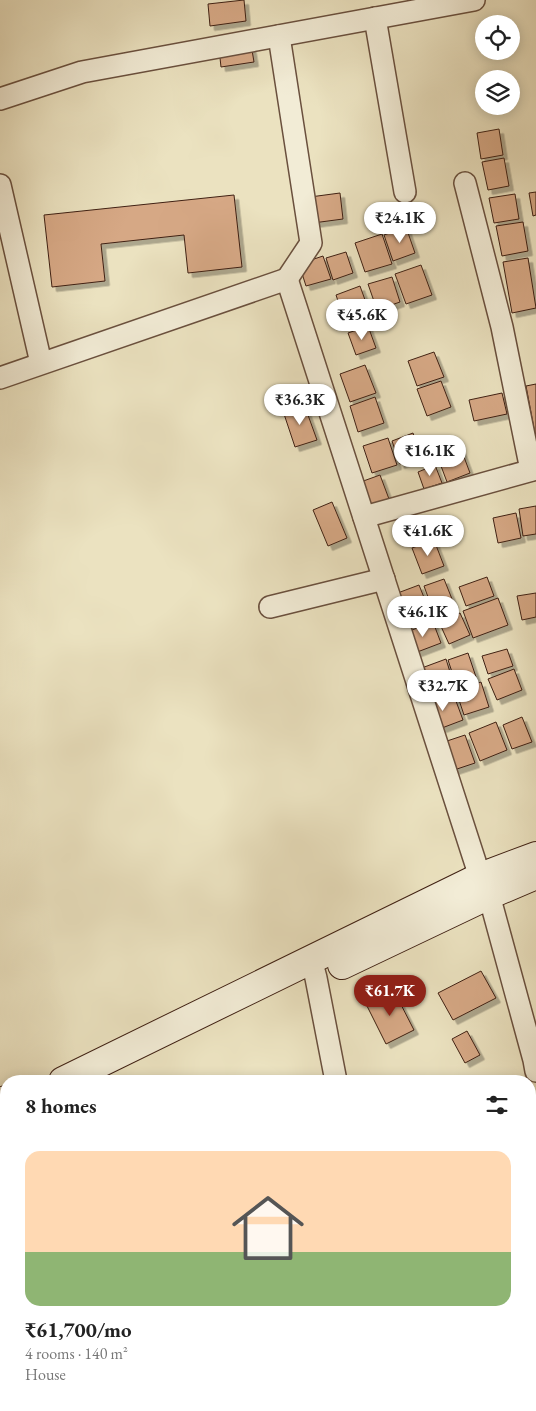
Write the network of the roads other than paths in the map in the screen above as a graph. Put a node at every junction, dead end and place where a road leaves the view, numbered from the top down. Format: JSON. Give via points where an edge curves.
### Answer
{"nodes":[{"id":1,"x":474,"y":0,"type":"edge"},
{"id":2,"x":375,"y":18,"type":"junction"},
{"id":3,"x":279,"y":36,"type":"junction"},
{"id":4,"x":0,"y":99,"type":"edge"},
{"id":5,"x":465,"y":183,"type":"dead end"},
{"id":6,"x":0,"y":185,"type":"edge"},
{"id":7,"x":405,"y":192,"type":"dead end"},
{"id":8,"x":5,"y":230,"type":"edge"},
{"id":9,"x":287,"y":278,"type":"junction"},
{"id":10,"x":42,"y":363,"type":"junction"},
{"id":11,"x":0,"y":378,"type":"edge"},
{"id":12,"x":533,"y":470,"type":"edge"},
{"id":13,"x":364,"y":517,"type":"junction"},
{"id":14,"x":384,"y":579,"type":"junction"},
{"id":15,"x":270,"y":607,"type":"dead end"},
{"id":16,"x":536,"y":856,"type":"edge"},
{"id":17,"x":536,"y":876,"type":"edge"},
{"id":18,"x":485,"y":886,"type":"junction"},
{"id":19,"x":314,"y":969,"type":"junction"},
{"id":20,"x":536,"y":1071,"type":"edge"},
{"id":21,"x":76,"y":1075,"type":"edge"},
{"id":22,"x":116,"y":1075,"type":"edge"},
{"id":23,"x":335,"y":1075,"type":"edge"}],
"edges":[{"from":1,"to":2,"type":"street"},
{"from":2,"to":3,"type":"street"},
{"from":2,"to":7,"type":"street"},
{"from":3,"to":4,"type":"street","via":[[82,72]]},
{"from":3,"to":9,"type":"street","via":[[311,242]]},
{"from":5,"to":12,"type":"street","via":[[502,327]]},
{"from":6,"to":8,"type":"street"},
{"from":8,"to":10,"type":"street"},
{"from":9,"to":10,"type":"street"},
{"from":9,"to":13,"type":"street"},
{"from":10,"to":11,"type":"street"},
{"from":12,"to":13,"type":"street"},
{"from":13,"to":14,"type":"street"},
{"from":14,"to":15,"type":"street"},
{"from":14,"to":18,"type":"street"},
{"from":16,"to":18,"type":"main road"},
{"from":17,"to":18,"type":"main road"},
{"from":18,"to":19,"type":"main road"},
{"from":18,"to":20,"type":"street"},
{"from":19,"to":21,"type":"main road"},
{"from":19,"to":22,"type":"main road"},
{"from":19,"to":23,"type":"street"}]}
